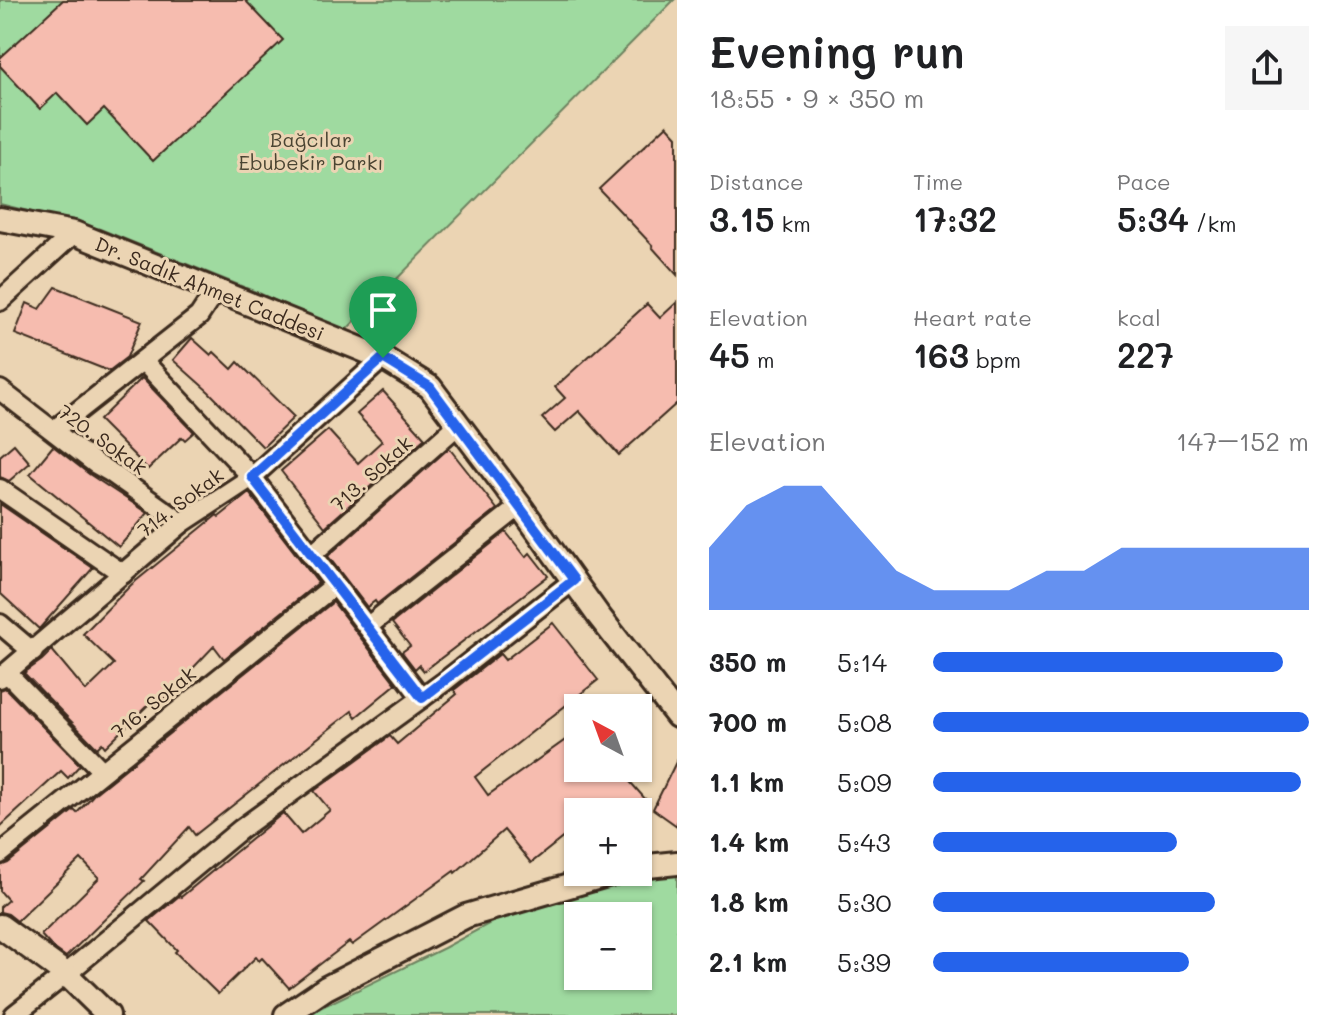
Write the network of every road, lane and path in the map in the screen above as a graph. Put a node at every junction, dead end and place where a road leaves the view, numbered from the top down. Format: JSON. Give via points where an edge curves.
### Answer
{"nodes":[{"id":1,"x":0,"y":219,"type":"edge"},
{"id":2,"x":74,"y":233,"type":"junction"},
{"id":3,"x":216,"y":290,"type":"junction"},
{"id":4,"x":0,"y":301,"type":"edge"},
{"id":5,"x":383,"y":358,"type":"junction"},
{"id":6,"x":146,"y":364,"type":"dead end"},
{"id":7,"x":0,"y":390,"type":"edge"},
{"id":8,"x":459,"y":424,"type":"junction"},
{"id":9,"x":54,"y":430,"type":"junction"},
{"id":10,"x":252,"y":477,"type":"junction"},
{"id":11,"x":0,"y":489,"type":"edge"},
{"id":12,"x":520,"y":506,"type":"junction"},
{"id":13,"x":182,"y":523,"type":"junction"},
{"id":14,"x":311,"y":555,"type":"junction"},
{"id":15,"x":123,"y":574,"type":"junction"},
{"id":16,"x":574,"y":580,"type":"junction"},
{"id":17,"x":335,"y":585,"type":"junction"},
{"id":18,"x":0,"y":624,"type":"edge"},
{"id":19,"x":367,"y":627,"type":"junction"},
{"id":20,"x":33,"y":652,"type":"junction"},
{"id":21,"x":3,"y":676,"type":"edge"},
{"id":22,"x":422,"y":698,"type":"junction"},
{"id":23,"x":677,"y":716,"type":"edge"},
{"id":24,"x":102,"y":771,"type":"junction"},
{"id":25,"x":0,"y":854,"type":"edge"},
{"id":26,"x":677,"y":863,"type":"edge"},
{"id":27,"x":652,"y":866,"type":"edge"},
{"id":28,"x":569,"y":886,"type":"edge"},
{"id":29,"x":0,"y":926,"type":"edge"},
{"id":30,"x":66,"y":974,"type":"junction"},
{"id":31,"x":14,"y":1015,"type":"edge"},
{"id":32,"x":108,"y":1015,"type":"edge"},
{"id":33,"x":286,"y":1015,"type":"edge"}],
"edges":[{"from":1,"to":2,"type":"street","name":"Dr. Sadık Ahmet Caddesi"},
{"from":2,"to":3,"type":"street","name":"Dr. Sadık Ahmet Caddesi"},
{"from":2,"to":4,"type":"street"},
{"from":3,"to":5,"type":"street","name":"Dr. Sadık Ahmet Caddesi"},
{"from":3,"to":9,"type":"street","via":[[199,316]]},
{"from":5,"to":8,"type":"street","name":"Dr. Sadık Ahmet Caddesi","via":[[430,387]]},
{"from":5,"to":10,"type":"street","name":"714. Sokak"},
{"from":6,"to":10,"type":"street"},
{"from":7,"to":9,"type":"street","name":"720. Sokak"},
{"from":8,"to":12,"type":"street","name":"Dr. Sadık Ahmet Caddesi"},
{"from":8,"to":14,"type":"street","name":"713. Sokak"},
{"from":9,"to":13,"type":"street","name":"720. Sokak"},
{"from":10,"to":13,"type":"street","name":"714. Sokak"},
{"from":10,"to":14,"type":"street"},
{"from":11,"to":15,"type":"street"},
{"from":12,"to":16,"type":"street","name":"Dr. Sadık Ahmet Caddesi"},
{"from":12,"to":19,"type":"street"},
{"from":13,"to":15,"type":"street","name":"714. Sokak"},
{"from":14,"to":17,"type":"street"},
{"from":15,"to":20,"type":"street","name":"714. Sokak"},
{"from":16,"to":22,"type":"street"},
{"from":16,"to":23,"type":"street","name":"Dr. Sadık Ahmet Caddesi"},
{"from":17,"to":19,"type":"street"},
{"from":17,"to":24,"type":"street","name":"716. Sokak"},
{"from":18,"to":20,"type":"street"},
{"from":19,"to":22,"type":"street"},
{"from":20,"to":21,"type":"street","name":"714. Sokak"},
{"from":21,"to":24,"type":"street"},
{"from":22,"to":30,"type":"street","via":[[241,829]]},
{"from":24,"to":25,"type":"street","name":"716. Sokak"},
{"from":26,"to":27,"type":"street"},
{"from":28,"to":33,"type":"street","via":[[466,916],[326,988]]},
{"from":29,"to":30,"type":"street"},
{"from":30,"to":31,"type":"street"},
{"from":30,"to":32,"type":"street"}]}
